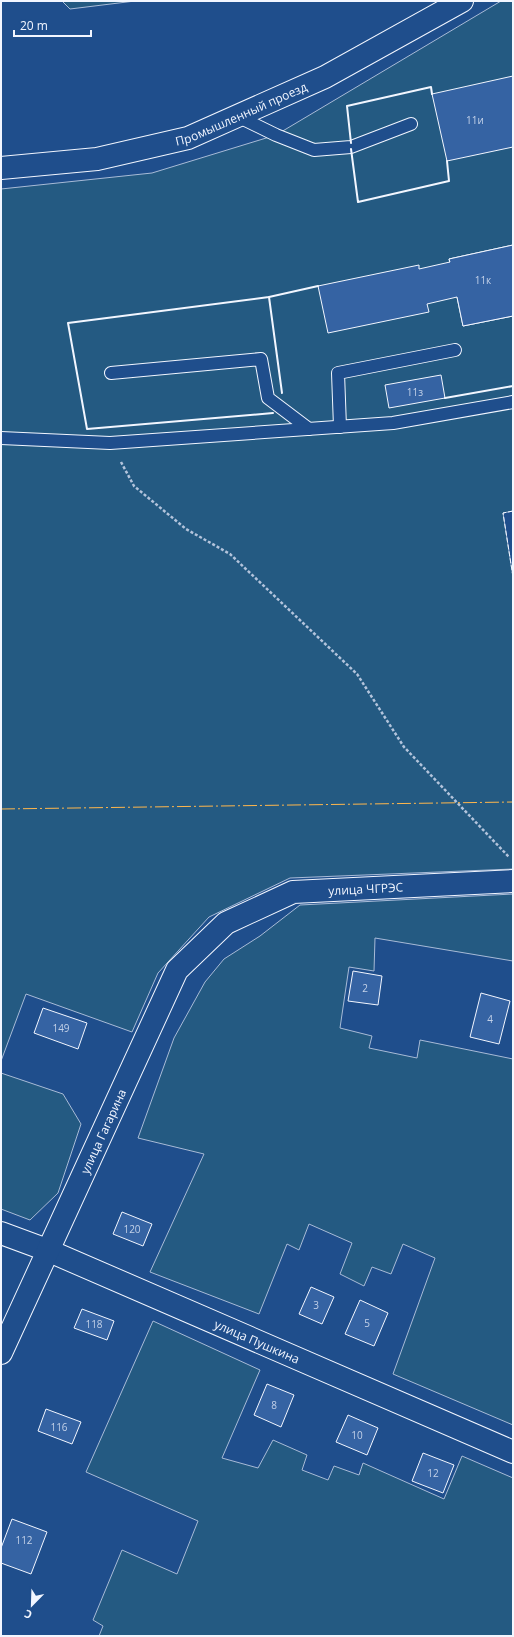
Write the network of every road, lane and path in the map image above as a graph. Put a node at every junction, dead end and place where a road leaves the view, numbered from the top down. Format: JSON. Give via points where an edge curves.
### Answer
{"nodes":[{"id":1,"x":462,"y":1,"type":"edge"},
{"id":2,"x":237,"y":116,"type":"junction"},
{"id":3,"x":411,"y":124,"type":"dead end"},
{"id":4,"x":1,"y":168,"type":"edge"},
{"id":5,"x":455,"y":350,"type":"dead end"},
{"id":6,"x":111,"y":373,"type":"dead end"},
{"id":7,"x":513,"y":402,"type":"edge"},
{"id":8,"x":340,"y":427,"type":"junction"},
{"id":9,"x":309,"y":429,"type":"junction"},
{"id":10,"x":1,"y":438,"type":"edge"},
{"id":11,"x":110,"y":443,"type":"junction"},
{"id":12,"x":513,"y":862,"type":"edge"},
{"id":13,"x":513,"y":880,"type":"edge"},
{"id":14,"x":226,"y":924,"type":"joint"},
{"id":15,"x":1,"y":1233,"type":"edge"},
{"id":16,"x":47,"y":1250,"type":"junction"},
{"id":17,"x":1,"y":1353,"type":"edge"},
{"id":18,"x":513,"y":1452,"type":"edge"}],
"edges":[{"from":1,"to":2,"type":"street","name":"Промышленный проезд","via":[[325,77]]},
{"from":2,"to":3,"type":"lane","via":[[314,150],[351,147]]},
{"from":2,"to":4,"type":"street","name":"Промышленный проезд","via":[[188,138],[97,159]]},
{"from":5,"to":8,"type":"lane","via":[[338,373]]},
{"from":6,"to":9,"type":"lane","via":[[261,359],[268,398]]},
{"from":7,"to":8,"type":"lane","via":[[393,424]]},
{"from":8,"to":9,"type":"lane"},
{"from":9,"to":11,"type":"lane"},
{"from":10,"to":11,"type":"lane"},
{"from":11,"to":12,"type":"path","via":[[134,486],[186,529],[230,554],[357,674],[404,747]]},
{"from":13,"to":14,"type":"street","name":"улица ЧГРЭС","via":[[293,892]]},
{"from":14,"to":16,"type":"street","name":"улица Гагарина","via":[[176,970]]},
{"from":15,"to":16,"type":"street","name":"улица Пушкина"},
{"from":16,"to":17,"type":"street","name":"улица Гагарина"},
{"from":16,"to":18,"type":"street","name":"улица Пушкина"}]}
